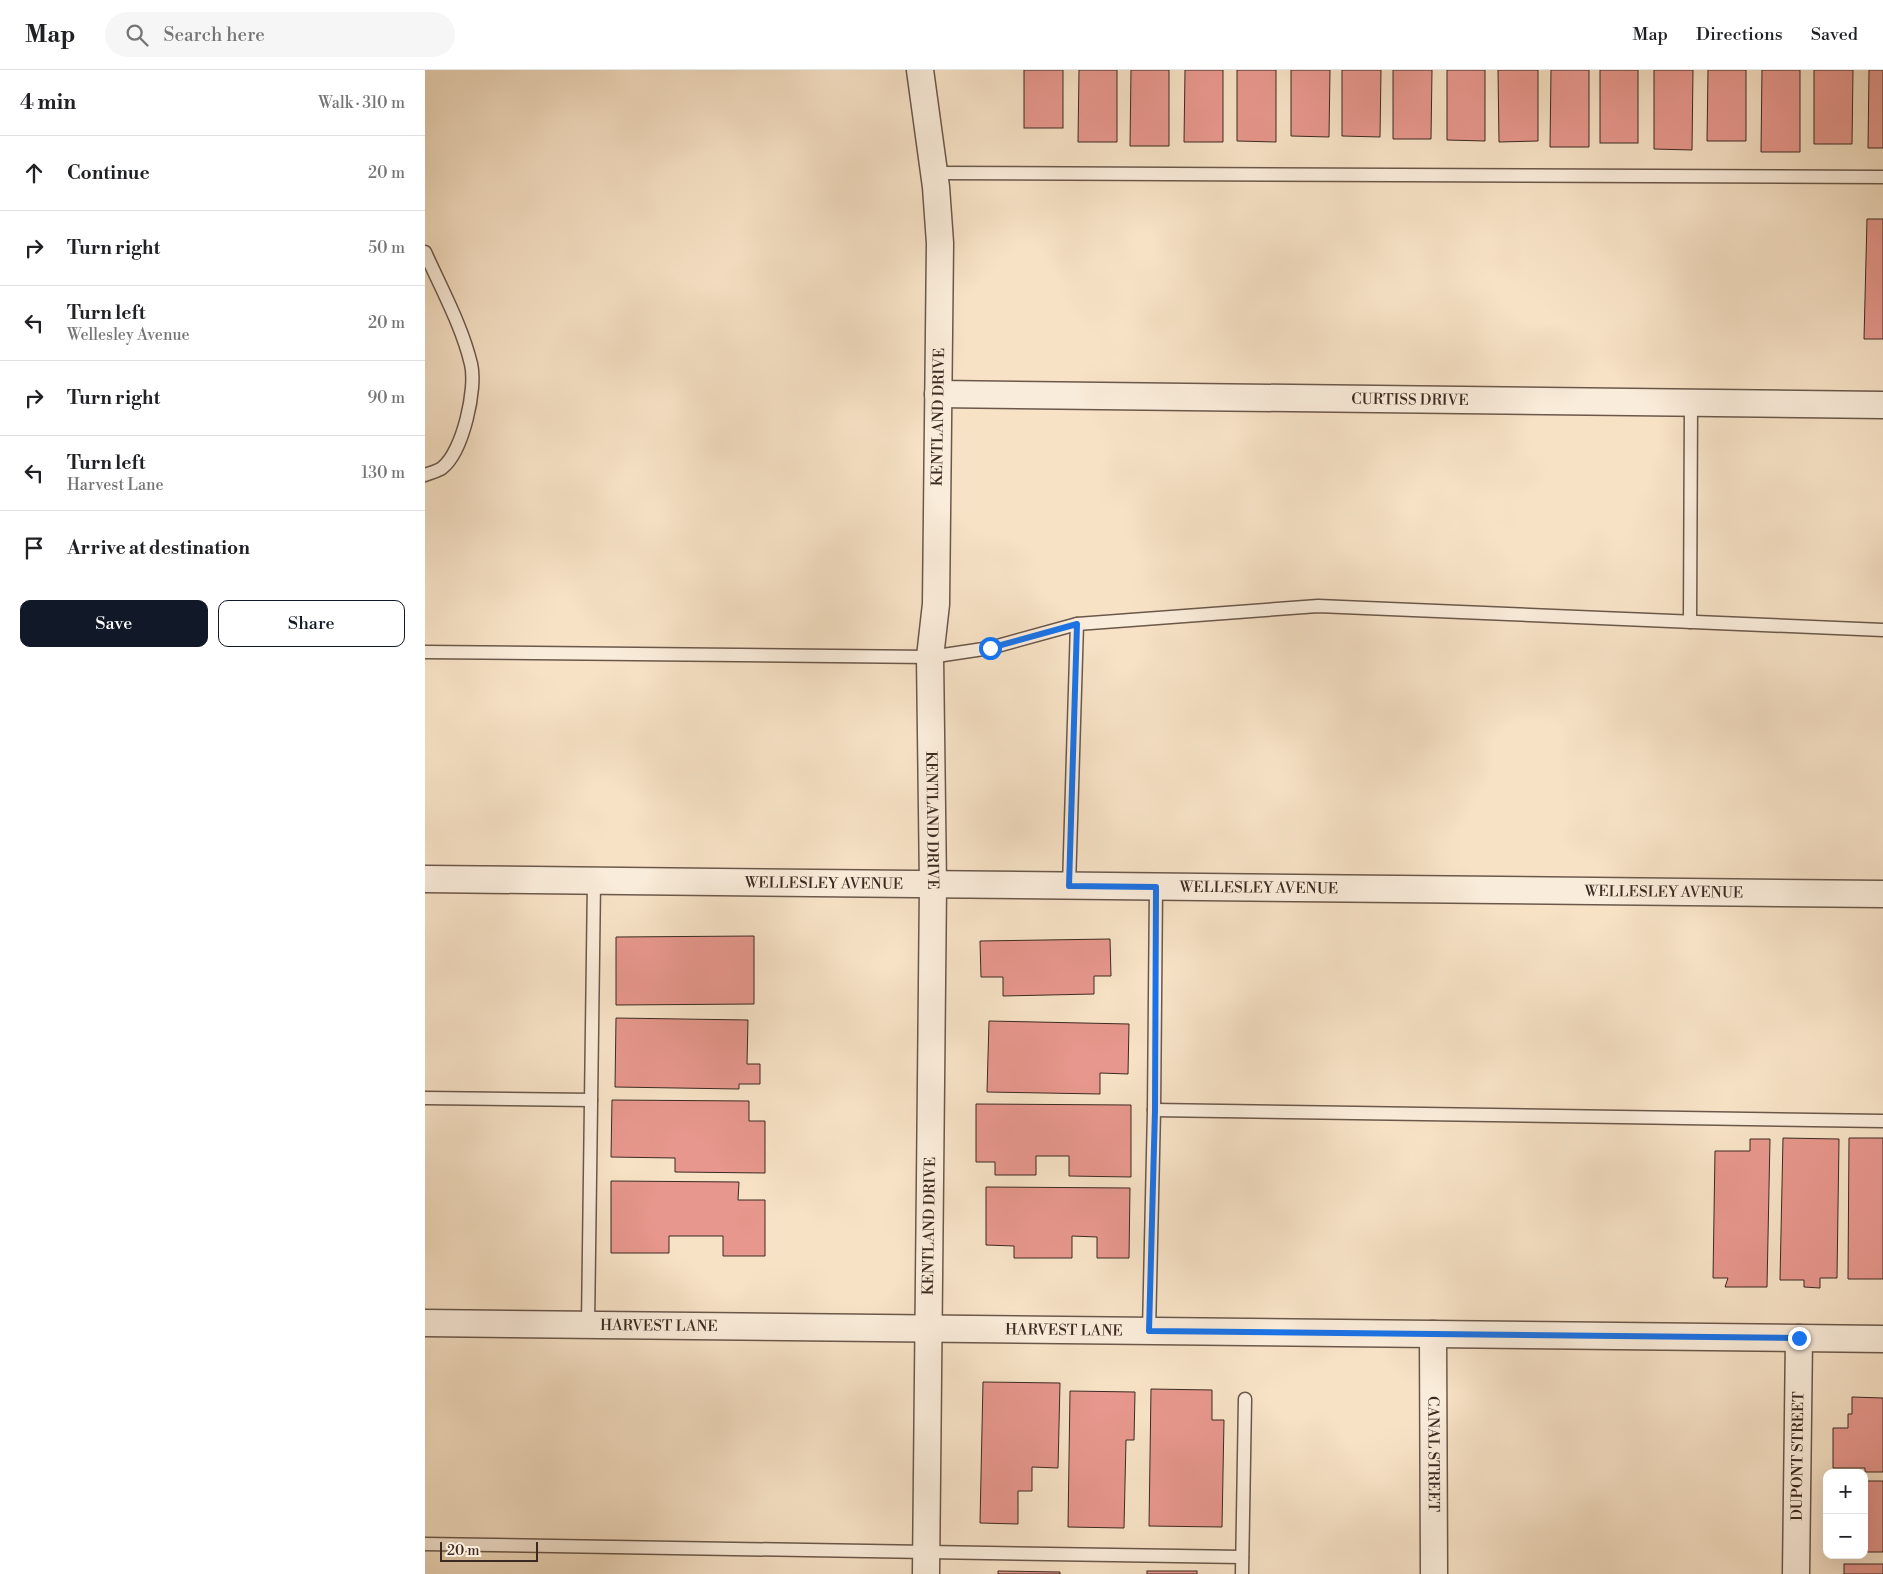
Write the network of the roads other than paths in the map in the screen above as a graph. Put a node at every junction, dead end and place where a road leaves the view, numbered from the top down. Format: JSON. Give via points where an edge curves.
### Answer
{"nodes":[{"id":1,"x":920,"y":70,"type":"edge"},
{"id":2,"x":934,"y":173,"type":"junction"},
{"id":3,"x":1883,"y":177,"type":"edge"},
{"id":4,"x":425,"y":252,"type":"edge"},
{"id":5,"x":938,"y":394,"type":"junction"},
{"id":6,"x":1691,"y":403,"type":"junction"},
{"id":7,"x":1883,"y":405,"type":"edge"},
{"id":8,"x":425,"y":475,"type":"edge"},
{"id":9,"x":1690,"y":622,"type":"junction"},
{"id":10,"x":1077,"y":624,"type":"junction"},
{"id":11,"x":1883,"y":630,"type":"edge"},
{"id":12,"x":425,"y":652,"type":"edge"},
{"id":13,"x":931,"y":657,"type":"junction"},
{"id":14,"x":425,"y":879,"type":"edge"},
{"id":15,"x":594,"y":881,"type":"junction"},
{"id":16,"x":933,"y":884,"type":"junction"},
{"id":17,"x":1069,"y":886,"type":"junction"},
{"id":18,"x":1156,"y":887,"type":"junction"},
{"id":19,"x":1883,"y":894,"type":"edge"},
{"id":20,"x":425,"y":1098,"type":"edge"},
{"id":21,"x":591,"y":1100,"type":"junction"},
{"id":22,"x":1155,"y":1110,"type":"junction"},
{"id":23,"x":1883,"y":1121,"type":"edge"},
{"id":24,"x":425,"y":1323,"type":"edge"},
{"id":25,"x":588,"y":1325,"type":"junction"},
{"id":26,"x":928,"y":1328,"type":"junction"},
{"id":27,"x":1149,"y":1331,"type":"junction"},
{"id":28,"x":1433,"y":1334,"type":"junction"},
{"id":29,"x":1799,"y":1338,"type":"junction"},
{"id":30,"x":1883,"y":1339,"type":"edge"},
{"id":31,"x":1245,"y":1398,"type":"dead end"},
{"id":32,"x":425,"y":1544,"type":"edge"},
{"id":33,"x":1242,"y":1557,"type":"junction"},
{"id":34,"x":926,"y":1563,"type":"edge"},
{"id":35,"x":1242,"y":1574,"type":"edge"},
{"id":36,"x":1435,"y":1574,"type":"edge"},
{"id":37,"x":1797,"y":1574,"type":"edge"}],
"edges":[{"from":1,"to":2,"type":"street","name":"KENTLAND DRIVE"},
{"from":2,"to":3,"type":"lane"},
{"from":2,"to":5,"type":"street","name":"KENTLAND DRIVE","via":[[940,243]]},
{"from":4,"to":8,"type":"lane","via":[[472,366],[472,400],[461,441],[443,467]]},
{"from":5,"to":6,"type":"street","name":"CURTISS DRIVE"},
{"from":5,"to":13,"type":"street","name":"KENTLAND DRIVE","via":[[936,604]]},
{"from":6,"to":7,"type":"street","name":"CURTISS DRIVE"},
{"from":6,"to":9,"type":"lane"},
{"from":9,"to":10,"type":"lane","via":[[1318,606]]},
{"from":9,"to":11,"type":"lane"},
{"from":10,"to":13,"type":"lane","via":[[990,648]]},
{"from":10,"to":17,"type":"lane"},
{"from":12,"to":13,"type":"lane"},
{"from":13,"to":16,"type":"street","name":"KENTLAND DRIVE"},
{"from":14,"to":15,"type":"street","name":"WELLESLEY AVENUE"},
{"from":15,"to":16,"type":"street","name":"WELLESLEY AVENUE"},
{"from":15,"to":21,"type":"lane"},
{"from":16,"to":17,"type":"street","name":"WELLESLEY AVENUE"},
{"from":16,"to":26,"type":"street","name":"KENTLAND DRIVE"},
{"from":17,"to":18,"type":"street","name":"WELLESLEY AVENUE"},
{"from":18,"to":19,"type":"street","name":"WELLESLEY AVENUE"},
{"from":18,"to":22,"type":"lane"},
{"from":20,"to":21,"type":"lane"},
{"from":21,"to":25,"type":"lane"},
{"from":22,"to":23,"type":"lane"},
{"from":22,"to":27,"type":"lane"},
{"from":24,"to":25,"type":"street","name":"HARVEST LANE"},
{"from":25,"to":26,"type":"street","name":"HARVEST LANE"},
{"from":26,"to":27,"type":"street","name":"HARVEST LANE"},
{"from":26,"to":34,"type":"street","name":"KENTLAND DRIVE"},
{"from":27,"to":28,"type":"street","name":"HARVEST LANE"},
{"from":28,"to":29,"type":"street","name":"HARVEST LANE"},
{"from":28,"to":36,"type":"street","name":"CANAL STREET"},
{"from":29,"to":30,"type":"street","name":"HARVEST LANE"},
{"from":29,"to":37,"type":"street","name":"DUPONT STREET"},
{"from":31,"to":33,"type":"lane"},
{"from":32,"to":34,"type":"lane"},
{"from":33,"to":34,"type":"lane"},
{"from":33,"to":35,"type":"lane"}]}
